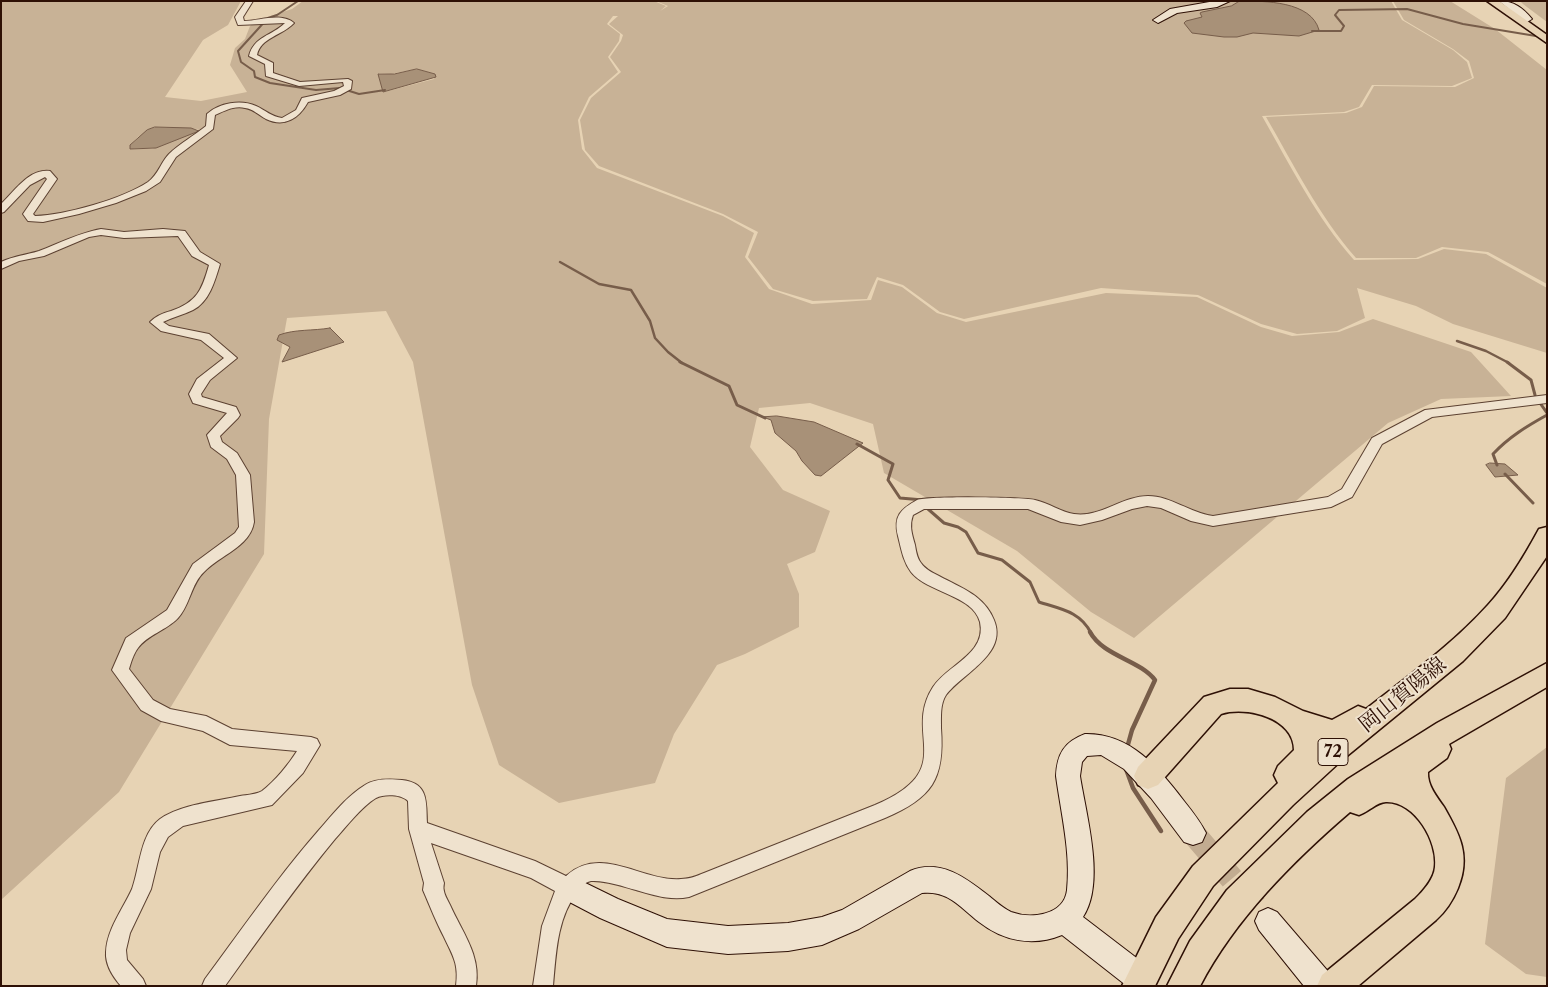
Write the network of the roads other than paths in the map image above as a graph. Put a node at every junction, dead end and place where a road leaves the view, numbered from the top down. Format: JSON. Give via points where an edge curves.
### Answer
{"nodes":[{"id":1,"x":250,"y":1,"type":"edge"},
{"id":2,"x":1225,"y":1,"type":"edge"},
{"id":3,"x":1487,"y":1,"type":"edge"},
{"id":4,"x":1492,"y":1,"type":"edge"},
{"id":5,"x":1500,"y":1,"type":"edge"},
{"id":6,"x":1504,"y":1,"type":"edge"},
{"id":7,"x":1515,"y":17,"type":"junction"},
{"id":8,"x":1526,"y":19,"type":"junction"},
{"id":9,"x":1158,"y":20,"type":"dead end"},
{"id":10,"x":1544,"y":35,"type":"edge"},
{"id":11,"x":1,"y":210,"type":"edge"},
{"id":12,"x":1,"y":266,"type":"edge"},
{"id":13,"x":1547,"y":399,"type":"edge"},
{"id":14,"x":1547,"y":535,"type":"edge"},
{"id":15,"x":1436,"y":669,"type":"junction"},
{"id":16,"x":1547,"y":674,"type":"edge"},
{"id":17,"x":1468,"y":718,"type":"junction"},
{"id":18,"x":1296,"y":721,"type":"junction"},
{"id":19,"x":1132,"y":762,"type":"junction"},
{"id":20,"x":1427,"y":808,"type":"junction"},
{"id":21,"x":1256,"y":823,"type":"junction"},
{"id":22,"x":418,"y":829,"type":"junction"},
{"id":23,"x":1193,"y":833,"type":"tunnel mouth"},
{"id":24,"x":1268,"y":871,"type":"junction"},
{"id":25,"x":569,"y":888,"type":"junction"},
{"id":26,"x":1063,"y":919,"type":"junction"},
{"id":27,"x":1268,"y":921,"type":"tunnel mouth"},
{"id":28,"x":1140,"y":982,"type":"edge"},
{"id":29,"x":136,"y":986,"type":"edge"},
{"id":30,"x":212,"y":986,"type":"edge"},
{"id":31,"x":466,"y":986,"type":"edge"},
{"id":32,"x":543,"y":986,"type":"edge"},
{"id":33,"x":1183,"y":986,"type":"edge"},
{"id":34,"x":1322,"y":986,"type":"edge"},
{"id":35,"x":1333,"y":986,"type":"edge"}],
"edges":[{"from":1,"to":11,"type":"street","via":[[239,16],[241,22],[283,19],[290,23],[261,39],[253,50],[255,58],[269,63],[269,74],[299,84],[343,80],[350,83],[344,89],[305,100],[298,112],[284,119],[272,119],[252,106],[241,104],[211,114],[210,127],[171,156],[162,175],[154,182],[134,193],[61,216],[42,220],[32,218],[28,214],[52,179],[47,173],[21,186],[12,201]]},
{"from":2,"to":9,"type":"street","via":[[1166,13]]},
{"from":3,"to":7,"type":"street"},
{"from":4,"to":7,"type":"main road"},
{"from":5,"to":8,"type":"main road"},
{"from":6,"to":8,"type":"street"},
{"from":7,"to":10,"type":"main road"},
{"from":8,"to":10,"type":"main road"},
{"from":12,"to":29,"type":"street","via":[[101,232],[124,235],[181,233],[196,254],[215,264],[200,300],[156,322],[165,329],[205,337],[231,358],[207,375],[195,394],[197,400],[232,410],[234,415],[213,435],[213,440],[232,456],[243,475],[247,522],[240,537],[198,568],[172,614],[132,643],[120,670],[147,705],[167,716],[206,724],[230,737],[311,745],[297,767],[266,799],[180,818],[161,832],[149,854],[141,889],[120,933],[116,958],[128,980]]},
{"from":13,"to":25,"type":"street","via":[[1429,413],[1377,441],[1347,493],[1331,502],[1213,521],[1201,520],[1166,505],[1147,501],[1079,520],[1028,504],[922,504],[914,507],[906,512],[902,527],[914,565],[923,574],[977,604],[985,616],[988,636],[980,654],[944,684],[938,694],[933,714],[930,773],[918,789],[898,803],[767,858],[682,889],[594,870],[581,875]]},
{"from":14,"to":15,"type":"main road","name":"岡山賀陽線","number":"72","via":[[1497,611]]},
{"from":15,"to":18,"type":"main road","via":[[1412,676],[1345,728],[1332,732]]},
{"from":15,"to":21,"type":"main road","name":"岡山賀陽線","number":"72","via":[[1333,752]]},
{"from":16,"to":17,"type":"main road","number":"72"},
{"from":17,"to":20,"type":"main road","via":[[1450,740],[1420,761],[1414,770]]},
{"from":17,"to":24,"type":"main road","number":"72","via":[[1358,788],[1317,822]]},
{"from":18,"to":19,"type":"main road","via":[[1276,708],[1248,700],[1230,700],[1213,705]]},
{"from":18,"to":21,"type":"main road","via":[[1306,736],[1308,754],[1278,784]]},
{"from":19,"to":23,"type":"street"},
{"from":19,"to":26,"type":"street","via":[[1103,745],[1087,744],[1075,752],[1068,767],[1080,871],[1078,900]]},
{"from":20,"to":24,"type":"main road","via":[[1400,791],[1388,788],[1369,793],[1298,853]]},
{"from":20,"to":35,"type":"main road","via":[[1447,839],[1450,867],[1446,879],[1434,901]]},
{"from":21,"to":28,"type":"main road","name":"岡山賀陽線","number":"72","via":[[1203,876],[1167,928]]},
{"from":22,"to":25,"type":"street","via":[[535,870]]},
{"from":22,"to":30,"type":"street","via":[[417,797],[408,789],[372,790],[344,814],[307,858]]},
{"from":22,"to":31,"type":"street","via":[[438,902],[464,953],[468,972]]},
{"from":24,"to":33,"type":"main road","number":"72","via":[[1238,901],[1201,952]]},
{"from":25,"to":26,"type":"street","via":[[667,933],[728,940],[788,937],[822,931],[850,920],[919,880],[931,877],[949,883],[998,920],[1020,928],[1053,927]]},
{"from":25,"to":32,"type":"street","via":[[554,912]]},
{"from":26,"to":28,"type":"street"},
{"from":27,"to":34,"type":"street"}]}
